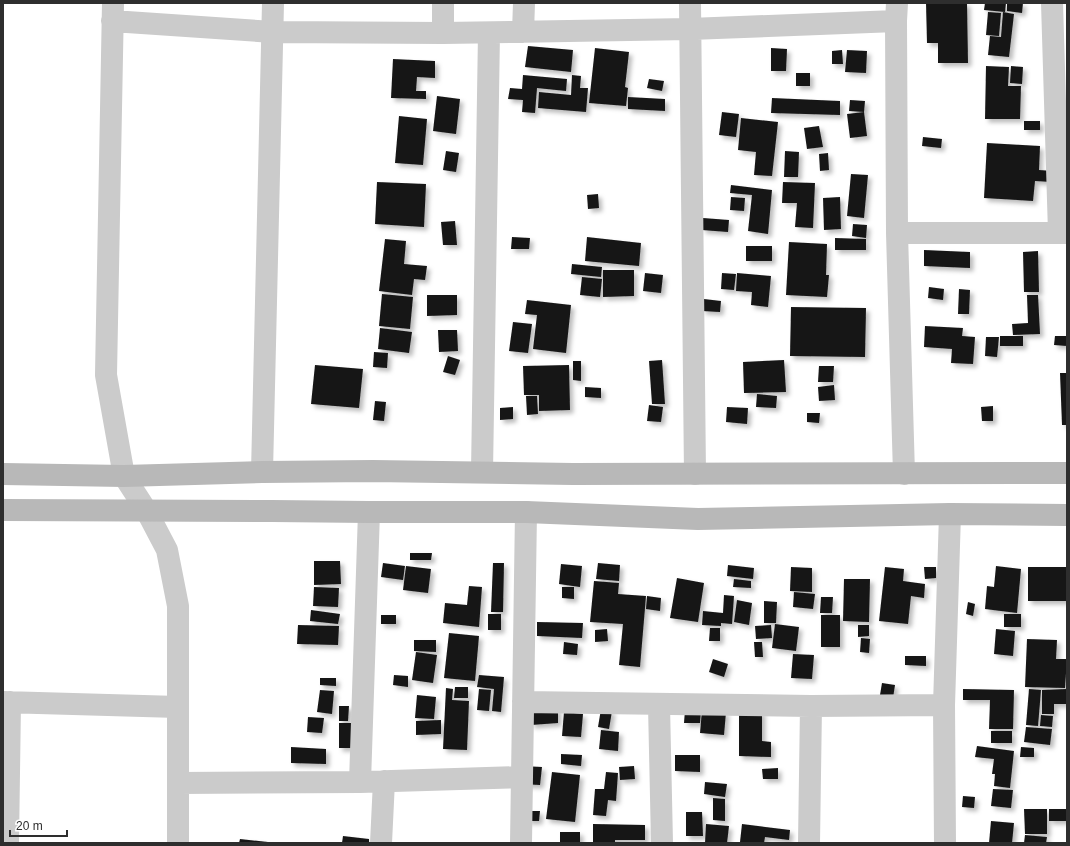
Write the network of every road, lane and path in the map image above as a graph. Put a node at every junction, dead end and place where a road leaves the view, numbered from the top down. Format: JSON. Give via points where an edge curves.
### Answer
{"nodes":[{"id":1,"x":273,"y":3,"type":"edge"},
{"id":2,"x":443,"y":3,"type":"edge"},
{"id":3,"x":524,"y":3,"type":"edge"},
{"id":4,"x":690,"y":3,"type":"edge"},
{"id":5,"x":1052,"y":3,"type":"edge"},
{"id":6,"x":112,"y":12,"type":"edge"},
{"id":7,"x":897,"y":12,"type":"edge"},
{"id":8,"x":690,"y":29,"type":"junction"},
{"id":9,"x":273,"y":32,"type":"junction"},
{"id":10,"x":523,"y":32,"type":"junction"},
{"id":11,"x":443,"y":33,"type":"junction"},
{"id":12,"x":489,"y":33,"type":"junction"},
{"id":13,"x":897,"y":233,"type":"junction"},
{"id":14,"x":1063,"y":233,"type":"edge"},
{"id":15,"x":262,"y":472,"type":"junction"},
{"id":16,"x":482,"y":472,"type":"junction"},
{"id":17,"x":1067,"y":473,"type":"edge"},
{"id":18,"x":3,"y":474,"type":"edge"},
{"id":19,"x":695,"y":474,"type":"junction"},
{"id":20,"x":904,"y":474,"type":"junction"},
{"id":21,"x":124,"y":476,"type":"junction"},
{"id":22,"x":3,"y":510,"type":"edge"},
{"id":23,"x":146,"y":510,"type":"junction"},
{"id":24,"x":370,"y":512,"type":"junction"},
{"id":25,"x":526,"y":512,"type":"junction"},
{"id":26,"x":950,"y":514,"type":"junction"},
{"id":27,"x":1067,"y":515,"type":"edge"},
{"id":28,"x":6,"y":702,"type":"edge"},
{"id":29,"x":523,"y":702,"type":"junction"},
{"id":30,"x":659,"y":705,"type":"junction"},
{"id":31,"x":178,"y":706,"type":"junction"},
{"id":32,"x":811,"y":706,"type":"junction"},
{"id":33,"x":944,"y":706,"type":"junction"},
{"id":34,"x":522,"y":777,"type":"junction"},
{"id":35,"x":384,"y":781,"type":"junction"},
{"id":36,"x":360,"y":782,"type":"junction"},
{"id":37,"x":178,"y":783,"type":"junction"},
{"id":38,"x":8,"y":843,"type":"edge"},
{"id":39,"x":178,"y":843,"type":"edge"},
{"id":40,"x":381,"y":843,"type":"edge"},
{"id":41,"x":521,"y":843,"type":"edge"},
{"id":42,"x":662,"y":843,"type":"edge"},
{"id":43,"x":809,"y":843,"type":"edge"},
{"id":44,"x":945,"y":843,"type":"edge"}],
"edges":[{"from":1,"to":9,"type":"street"},
{"from":2,"to":11,"type":"street"},
{"from":3,"to":10,"type":"street"},
{"from":4,"to":8,"type":"street"},
{"from":5,"to":14,"type":"street"},
{"from":6,"to":9,"type":"street"},
{"from":6,"to":21,"type":"street","via":[[106,375]]},
{"from":7,"to":8,"type":"street"},
{"from":7,"to":13,"type":"street"},
{"from":8,"to":10,"type":"street"},
{"from":8,"to":19,"type":"street"},
{"from":9,"to":11,"type":"street"},
{"from":9,"to":15,"type":"street"},
{"from":10,"to":12,"type":"street"},
{"from":11,"to":12,"type":"street"},
{"from":12,"to":16,"type":"street"},
{"from":13,"to":14,"type":"street"},
{"from":13,"to":20,"type":"street"},
{"from":15,"to":16,"type":"main road"},
{"from":15,"to":21,"type":"main road"},
{"from":16,"to":19,"type":"main road"},
{"from":17,"to":20,"type":"main road"},
{"from":18,"to":21,"type":"main road"},
{"from":19,"to":20,"type":"main road"},
{"from":21,"to":23,"type":"street"},
{"from":22,"to":23,"type":"main road"},
{"from":23,"to":24,"type":"main road"},
{"from":23,"to":31,"type":"street","via":[[167,550],[178,606]]},
{"from":24,"to":25,"type":"main road"},
{"from":24,"to":36,"type":"street"},
{"from":25,"to":26,"type":"main road","via":[[698,519]]},
{"from":25,"to":29,"type":"street"},
{"from":26,"to":27,"type":"main road"},
{"from":26,"to":33,"type":"street"},
{"from":28,"to":31,"type":"street"},
{"from":28,"to":38,"type":"street"},
{"from":29,"to":30,"type":"street"},
{"from":29,"to":34,"type":"street"},
{"from":30,"to":32,"type":"street"},
{"from":30,"to":42,"type":"street"},
{"from":31,"to":37,"type":"street"},
{"from":32,"to":33,"type":"street"},
{"from":32,"to":43,"type":"street"},
{"from":33,"to":44,"type":"street"},
{"from":34,"to":35,"type":"street"},
{"from":34,"to":41,"type":"street"},
{"from":35,"to":36,"type":"street"},
{"from":35,"to":40,"type":"street"},
{"from":36,"to":37,"type":"street"},
{"from":37,"to":39,"type":"street"}]}
